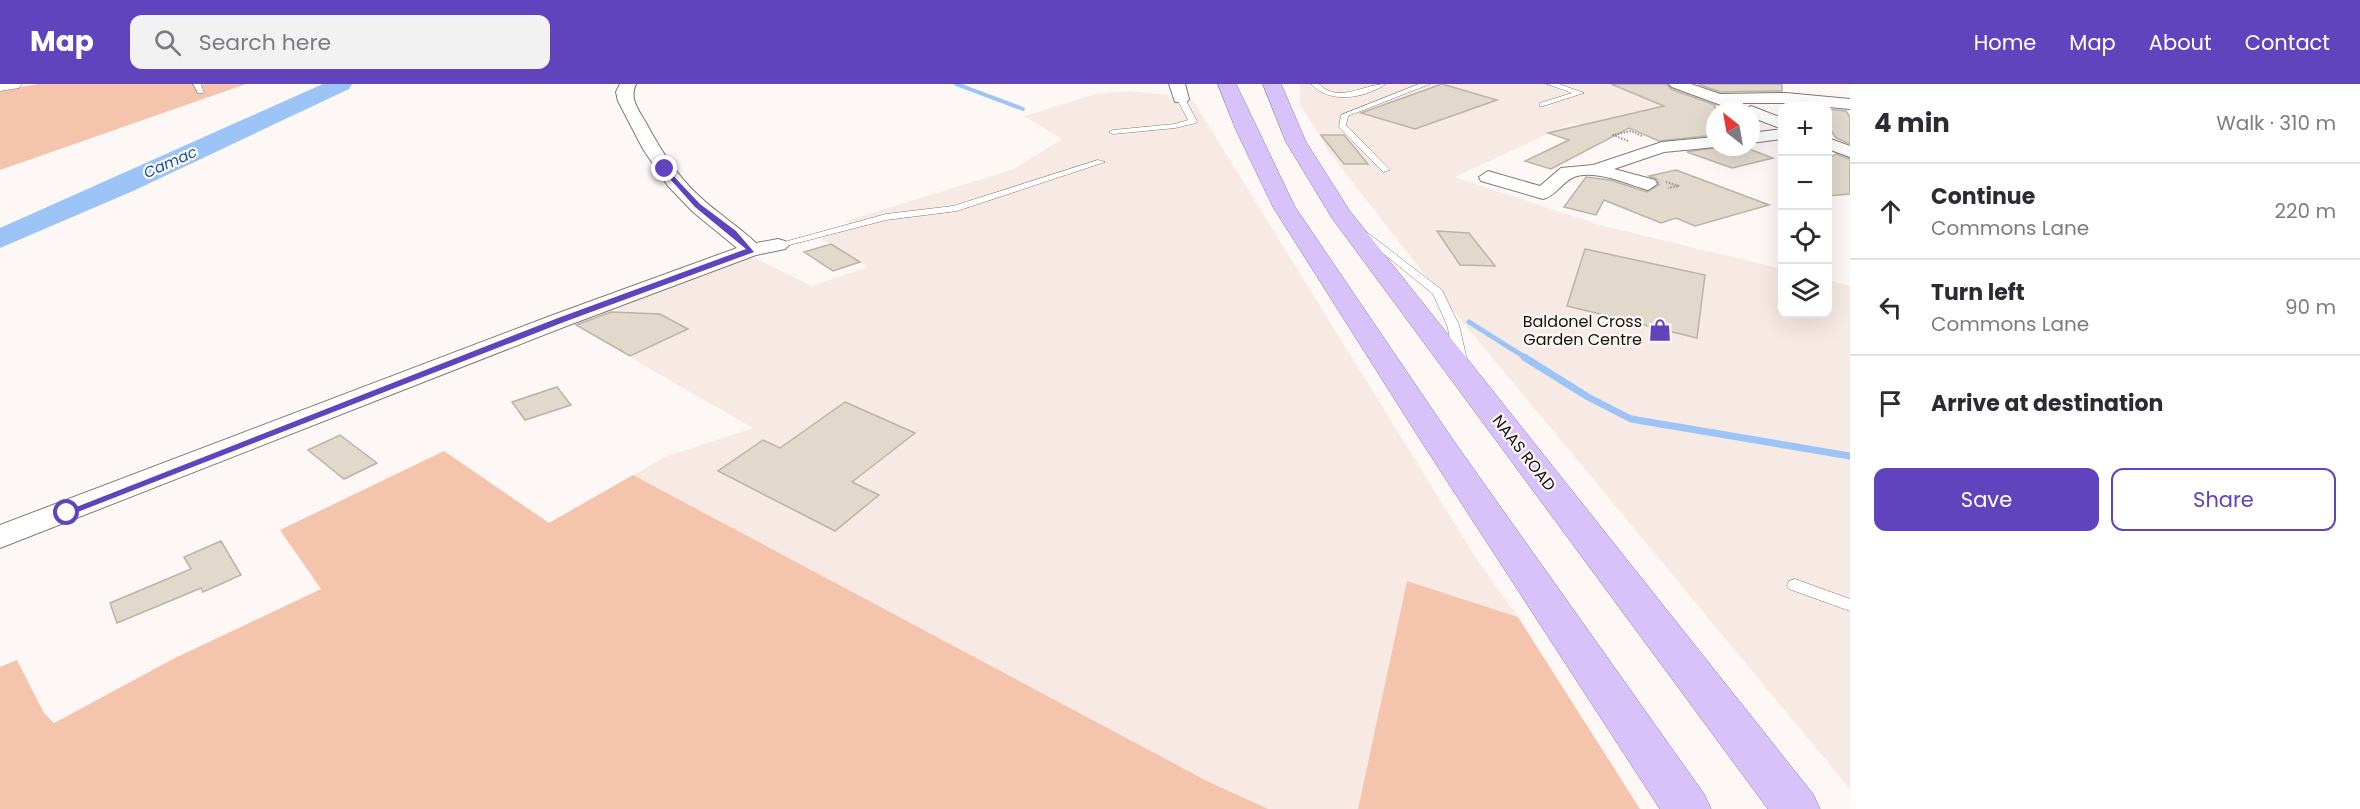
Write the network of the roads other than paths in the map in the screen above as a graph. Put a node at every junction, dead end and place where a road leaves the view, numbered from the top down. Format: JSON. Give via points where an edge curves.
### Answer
{"nodes":[{"id":1,"x":13,"y":84,"type":"edge"},
{"id":2,"x":628,"y":84,"type":"edge"},
{"id":3,"x":1206,"y":84,"type":"edge"},
{"id":4,"x":1227,"y":84,"type":"edge"},
{"id":5,"x":1272,"y":84,"type":"edge"},
{"id":6,"x":1315,"y":84,"type":"edge"},
{"id":7,"x":1383,"y":84,"type":"edge"},
{"id":8,"x":1426,"y":84,"type":"edge"},
{"id":9,"x":1551,"y":84,"type":"edge"},
{"id":10,"x":1677,"y":84,"type":"edge"},
{"id":11,"x":1705,"y":84,"type":"edge"},
{"id":12,"x":0,"y":86,"type":"edge"},
{"id":13,"x":1179,"y":91,"type":"edge"},
{"id":14,"x":1729,"y":102,"type":"edge"},
{"id":15,"x":1739,"y":102,"type":"edge"},
{"id":16,"x":1760,"y":104,"type":"edge"},
{"id":17,"x":1850,"y":104,"type":"edge"},
{"id":18,"x":1543,"y":105,"type":"dead end"},
{"id":19,"x":1760,"y":113,"type":"edge"},
{"id":20,"x":1778,"y":122,"type":"edge"},
{"id":21,"x":1113,"y":132,"type":"dead end"},
{"id":22,"x":1778,"y":135,"type":"edge"},
{"id":23,"x":1760,"y":137,"type":"edge"},
{"id":24,"x":1706,"y":143,"type":"edge"},
{"id":25,"x":1832,"y":145,"type":"edge"},
{"id":26,"x":1850,"y":153,"type":"edge"},
{"id":27,"x":1101,"y":162,"type":"dead end"},
{"id":28,"x":1386,"y":170,"type":"dead end"},
{"id":29,"x":1595,"y":170,"type":"junction"},
{"id":30,"x":1488,"y":177,"type":"dead end"},
{"id":31,"x":1648,"y":184,"type":"dead end"},
{"id":32,"x":1284,"y":207,"type":"junction"},
{"id":33,"x":778,"y":245,"type":"joint"},
{"id":34,"x":751,"y":250,"type":"junction"},
{"id":35,"x":0,"y":537,"type":"edge"},
{"id":36,"x":1795,"y":585,"type":"dead end"},
{"id":37,"x":1850,"y":604,"type":"edge"},
{"id":38,"x":1687,"y":809,"type":"edge"},
{"id":39,"x":1796,"y":809,"type":"edge"}],
"edges":[{"from":1,"to":12,"type":"street"},
{"from":2,"to":34,"type":"street","via":[[624,92],[626,101],[665,169],[697,206]]},
{"from":3,"to":32,"type":"highway"},
{"from":4,"to":32,"type":"highway"},
{"from":5,"to":39,"type":"highway","name":"NAAS ROAD","via":[[1296,142],[1340,213]]},
{"from":6,"to":7,"type":"lane","via":[[1328,95],[1347,96]]},
{"from":8,"to":28,"type":"lane","via":[[1345,115],[1342,125]]},
{"from":9,"to":18,"type":"lane","via":[[1580,93]]},
{"from":10,"to":14,"type":"street"},
{"from":11,"to":15,"type":"street"},
{"from":13,"to":21,"type":"lane","via":[[1193,122]]},
{"from":16,"to":17,"type":"street","via":[[1786,98]]},
{"from":19,"to":20,"type":"street"},
{"from":22,"to":23,"type":"street"},
{"from":24,"to":29,"type":"street","via":[[1662,147]]},
{"from":25,"to":26,"type":"street"},
{"from":27,"to":33,"type":"lane","via":[[954,209],[886,217]]},
{"from":29,"to":30,"type":"street","via":[[1568,172],[1544,193]]},
{"from":29,"to":31,"type":"street"},
{"from":32,"to":38,"type":"highway","via":[[1439,444]]},
{"from":33,"to":34,"type":"street"},
{"from":34,"to":35,"type":"street"},
{"from":36,"to":37,"type":"lane"}]}
